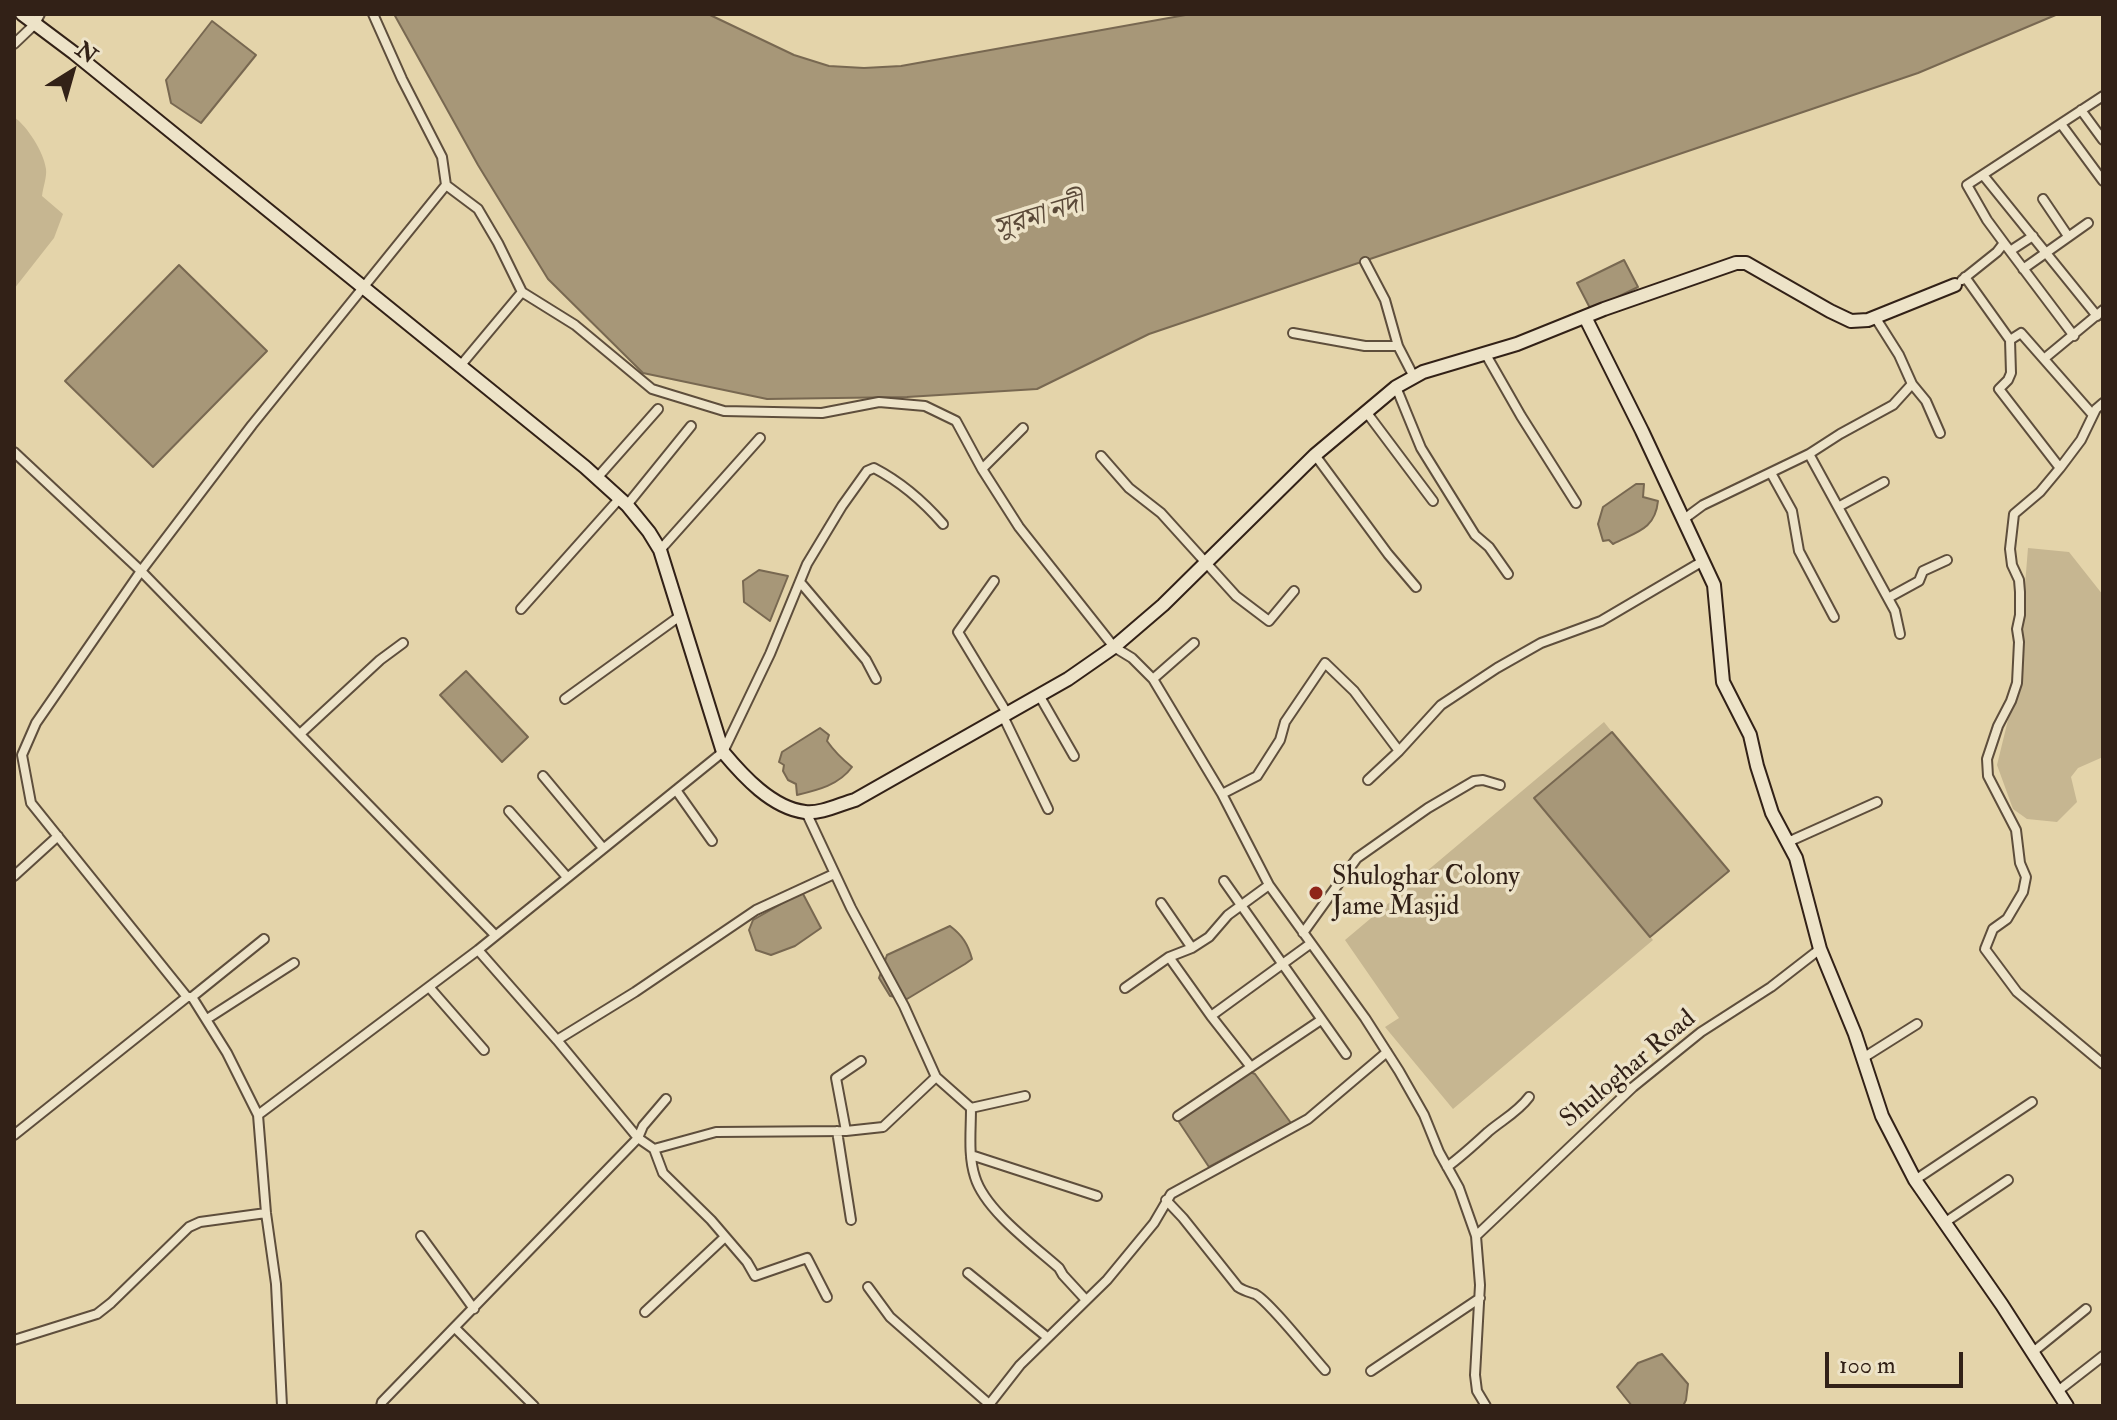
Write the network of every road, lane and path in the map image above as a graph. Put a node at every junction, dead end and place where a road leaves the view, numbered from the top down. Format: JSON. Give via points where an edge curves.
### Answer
{"nodes":[{"id":1,"x":22,"y":14,"type":"edge"},
{"id":2,"x":373,"y":14,"type":"edge"},
{"id":3,"x":38,"y":19,"type":"edge"},
{"id":4,"x":14,"y":44,"type":"edge"},
{"id":5,"x":2103,"y":96,"type":"edge"},
{"id":6,"x":2081,"y":110,"type":"junction"},
{"id":7,"x":2061,"y":124,"type":"junction"},
{"id":8,"x":2103,"y":140,"type":"edge"},
{"id":9,"x":1983,"y":175,"type":"junction"},
{"id":10,"x":2103,"y":181,"type":"edge"},
{"id":11,"x":446,"y":185,"type":"junction"},
{"id":12,"x":2043,"y":199,"type":"dead end"},
{"id":13,"x":2088,"y":223,"type":"dead end"},
{"id":14,"x":2033,"y":236,"type":"junction"},
{"id":15,"x":2068,"y":236,"type":"junction"},
{"id":16,"x":2004,"y":243,"type":"junction"},
{"id":17,"x":2010,"y":251,"type":"junction"},
{"id":18,"x":2046,"y":252,"type":"junction"},
{"id":19,"x":1365,"y":262,"type":"dead end"},
{"id":20,"x":2023,"y":269,"type":"junction"},
{"id":21,"x":1960,"y":281,"type":"junction"},
{"id":22,"x":363,"y":288,"type":"junction"},
{"id":23,"x":522,"y":292,"type":"junction"},
{"id":24,"x":2100,"y":313,"type":"edge"},
{"id":25,"x":1585,"y":317,"type":"junction"},
{"id":26,"x":1875,"y":317,"type":"junction"},
{"id":27,"x":1293,"y":333,"type":"dead end"},
{"id":28,"x":2074,"y":336,"type":"junction"},
{"id":29,"x":2010,"y":340,"type":"junction"},
{"id":30,"x":1398,"y":346,"type":"junction"},
{"id":31,"x":1485,"y":353,"type":"junction"},
{"id":32,"x":2045,"y":358,"type":"junction"},
{"id":33,"x":461,"y":365,"type":"junction"},
{"id":34,"x":1414,"y":377,"type":"junction"},
{"id":35,"x":1912,"y":384,"type":"junction"},
{"id":36,"x":1396,"y":387,"type":"junction"},
{"id":37,"x":2103,"y":403,"type":"edge"},
{"id":38,"x":658,"y":409,"type":"dead end"},
{"id":39,"x":1367,"y":413,"type":"junction"},
{"id":40,"x":2093,"y":415,"type":"junction"},
{"id":41,"x":691,"y":426,"type":"dead end"},
{"id":42,"x":1023,"y":428,"type":"dead end"},
{"id":43,"x":1940,"y":433,"type":"dead end"},
{"id":44,"x":760,"y":438,"type":"dead end"},
{"id":45,"x":14,"y":452,"type":"edge"},
{"id":46,"x":1809,"y":454,"type":"junction"},
{"id":47,"x":1315,"y":455,"type":"junction"},
{"id":48,"x":1101,"y":456,"type":"dead end"},
{"id":49,"x":2060,"y":468,"type":"junction"},
{"id":50,"x":982,"y":469,"type":"junction"},
{"id":51,"x":1771,"y":473,"type":"junction"},
{"id":52,"x":597,"y":478,"type":"junction"},
{"id":53,"x":1884,"y":482,"type":"dead end"},
{"id":54,"x":1433,"y":501,"type":"dead end"},
{"id":55,"x":623,"y":502,"type":"junction"},
{"id":56,"x":1576,"y":503,"type":"dead end"},
{"id":57,"x":1838,"y":507,"type":"junction"},
{"id":58,"x":1684,"y":519,"type":"junction"},
{"id":59,"x":943,"y":524,"type":"dead end"},
{"id":60,"x":660,"y":550,"type":"junction"},
{"id":61,"x":1947,"y":560,"type":"dead end"},
{"id":62,"x":1703,"y":561,"type":"junction"},
{"id":63,"x":1205,"y":563,"type":"junction"},
{"id":64,"x":141,"y":571,"type":"junction"},
{"id":65,"x":1508,"y":574,"type":"dead end"},
{"id":66,"x":994,"y":581,"type":"dead end"},
{"id":67,"x":800,"y":582,"type":"junction"},
{"id":68,"x":1416,"y":587,"type":"dead end"},
{"id":69,"x":1294,"y":591,"type":"dead end"},
{"id":70,"x":1888,"y":598,"type":"junction"},
{"id":71,"x":521,"y":609,"type":"dead end"},
{"id":72,"x":680,"y":616,"type":"junction"},
{"id":73,"x":1834,"y":617,"type":"dead end"},
{"id":74,"x":1900,"y":634,"type":"dead end"},
{"id":75,"x":403,"y":643,"type":"dead end"},
{"id":76,"x":1194,"y":643,"type":"dead end"},
{"id":77,"x":1114,"y":647,"type":"junction"},
{"id":78,"x":876,"y":679,"type":"dead end"},
{"id":79,"x":1153,"y":679,"type":"junction"},
{"id":80,"x":1039,"y":695,"type":"junction"},
{"id":81,"x":565,"y":699,"type":"dead end"},
{"id":82,"x":1005,"y":714,"type":"junction"},
{"id":83,"x":300,"y":734,"type":"junction"},
{"id":84,"x":1399,"y":751,"type":"junction"},
{"id":85,"x":723,"y":752,"type":"junction"},
{"id":86,"x":1074,"y":756,"type":"dead end"},
{"id":87,"x":543,"y":776,"type":"dead end"},
{"id":88,"x":1368,"y":780,"type":"dead end"},
{"id":89,"x":1500,"y":785,"type":"dead end"},
{"id":90,"x":676,"y":790,"type":"junction"},
{"id":91,"x":1222,"y":794,"type":"junction"},
{"id":92,"x":1877,"y":802,"type":"dead end"},
{"id":93,"x":1048,"y":809,"type":"dead end"},
{"id":94,"x":509,"y":811,"type":"dead end"},
{"id":95,"x":806,"y":812,"type":"junction"},
{"id":96,"x":58,"y":836,"type":"junction"},
{"id":97,"x":712,"y":841,"type":"dead end"},
{"id":98,"x":1788,"y":842,"type":"junction"},
{"id":99,"x":603,"y":848,"type":"junction"},
{"id":100,"x":834,"y":874,"type":"junction"},
{"id":101,"x":14,"y":876,"type":"edge"},
{"id":102,"x":567,"y":877,"type":"junction"},
{"id":103,"x":1224,"y":881,"type":"dead end"},
{"id":104,"x":1269,"y":885,"type":"junction"},
{"id":105,"x":1161,"y":903,"type":"dead end"},
{"id":106,"x":1242,"y":905,"type":"junction"},
{"id":107,"x":1303,"y":933,"type":"junction"},
{"id":108,"x":495,"y":935,"type":"junction"},
{"id":109,"x":264,"y":939,"type":"dead end"},
{"id":110,"x":1310,"y":944,"type":"junction"},
{"id":111,"x":1192,"y":948,"type":"junction"},
{"id":112,"x":1820,"y":949,"type":"junction"},
{"id":113,"x":478,"y":950,"type":"junction"},
{"id":114,"x":1169,"y":957,"type":"junction"},
{"id":115,"x":294,"y":963,"type":"dead end"},
{"id":116,"x":1283,"y":964,"type":"junction"},
{"id":117,"x":429,"y":987,"type":"junction"},
{"id":118,"x":1125,"y":988,"type":"dead end"},
{"id":119,"x":190,"y":997,"type":"junction"},
{"id":120,"x":1211,"y":1016,"type":"junction"},
{"id":121,"x":207,"y":1019,"type":"junction"},
{"id":122,"x":1321,"y":1020,"type":"junction"},
{"id":123,"x":1917,"y":1024,"type":"dead end"},
{"id":124,"x":557,"y":1040,"type":"junction"},
{"id":125,"x":484,"y":1050,"type":"dead end"},
{"id":126,"x":1387,"y":1052,"type":"junction"},
{"id":127,"x":1346,"y":1054,"type":"dead end"},
{"id":128,"x":1863,"y":1058,"type":"junction"},
{"id":129,"x":861,"y":1061,"type":"dead end"},
{"id":130,"x":2103,"y":1064,"type":"edge"},
{"id":131,"x":1251,"y":1067,"type":"junction"},
{"id":132,"x":936,"y":1077,"type":"junction"},
{"id":133,"x":1025,"y":1096,"type":"dead end"},
{"id":134,"x":1529,"y":1097,"type":"dead end"},
{"id":135,"x":666,"y":1099,"type":"dead end"},
{"id":136,"x":2032,"y":1102,"type":"dead end"},
{"id":137,"x":971,"y":1108,"type":"junction"},
{"id":138,"x":258,"y":1115,"type":"junction"},
{"id":139,"x":1178,"y":1116,"type":"dead end"},
{"id":140,"x":841,"y":1131,"type":"junction"},
{"id":141,"x":14,"y":1135,"type":"edge"},
{"id":142,"x":638,"y":1138,"type":"junction"},
{"id":143,"x":654,"y":1149,"type":"junction"},
{"id":144,"x":971,"y":1155,"type":"junction"},
{"id":145,"x":1447,"y":1167,"type":"junction"},
{"id":146,"x":1915,"y":1180,"type":"junction"},
{"id":147,"x":2008,"y":1180,"type":"dead end"},
{"id":148,"x":1097,"y":1196,"type":"dead end"},
{"id":149,"x":1166,"y":1200,"type":"junction"},
{"id":150,"x":266,"y":1213,"type":"junction"},
{"id":151,"x":851,"y":1220,"type":"dead end"},
{"id":152,"x":1944,"y":1223,"type":"junction"},
{"id":153,"x":421,"y":1236,"type":"dead end"},
{"id":154,"x":1476,"y":1236,"type":"junction"},
{"id":155,"x":725,"y":1237,"type":"junction"},
{"id":156,"x":968,"y":1273,"type":"dead end"},
{"id":157,"x":868,"y":1287,"type":"dead end"},
{"id":158,"x":827,"y":1297,"type":"dead end"},
{"id":159,"x":1480,"y":1298,"type":"junction"},
{"id":160,"x":1086,"y":1300,"type":"junction"},
{"id":161,"x":474,"y":1309,"type":"junction"},
{"id":162,"x":2086,"y":1309,"type":"dead end"},
{"id":163,"x":645,"y":1312,"type":"dead end"},
{"id":164,"x":455,"y":1328,"type":"junction"},
{"id":165,"x":1047,"y":1337,"type":"junction"},
{"id":166,"x":14,"y":1340,"type":"edge"},
{"id":167,"x":2033,"y":1352,"type":"junction"},
{"id":168,"x":2103,"y":1356,"type":"edge"},
{"id":169,"x":1325,"y":1370,"type":"dead end"},
{"id":170,"x":1371,"y":1371,"type":"dead end"},
{"id":171,"x":2058,"y":1391,"type":"junction"},
{"id":172,"x":988,"y":1405,"type":"edge"},
{"id":173,"x":282,"y":1406,"type":"edge"},
{"id":174,"x":381,"y":1406,"type":"edge"},
{"id":175,"x":534,"y":1406,"type":"edge"},
{"id":176,"x":1486,"y":1406,"type":"edge"},
{"id":177,"x":2067,"y":1406,"type":"edge"}],
"edges":[{"from":1,"to":3,"type":"main road"},
{"from":2,"to":11,"type":"street","via":[[442,157]]},
{"from":3,"to":4,"type":"street"},
{"from":3,"to":22,"type":"main road"},
{"from":5,"to":6,"type":"street"},
{"from":6,"to":7,"type":"street"},
{"from":6,"to":8,"type":"street"},
{"from":7,"to":9,"type":"street"},
{"from":7,"to":10,"type":"street"},
{"from":9,"to":14,"type":"street"},
{"from":9,"to":16,"type":"street","via":[[1967,185]]},
{"from":11,"to":22,"type":"street"},
{"from":11,"to":23,"type":"street","via":[[478,209]]},
{"from":12,"to":15,"type":"street"},
{"from":13,"to":15,"type":"street"},
{"from":14,"to":17,"type":"street"},
{"from":14,"to":18,"type":"street"},
{"from":15,"to":18,"type":"street"},
{"from":16,"to":17,"type":"street"},
{"from":16,"to":21,"type":"street"},
{"from":17,"to":20,"type":"street"},
{"from":18,"to":20,"type":"street"},
{"from":18,"to":24,"type":"street"},
{"from":19,"to":30,"type":"street","via":[[1385,300]]},
{"from":20,"to":28,"type":"street"},
{"from":21,"to":26,"type":"main road"},
{"from":21,"to":29,"type":"street"},
{"from":22,"to":33,"type":"main road"},
{"from":22,"to":64,"type":"street"},
{"from":23,"to":33,"type":"street"},
{"from":23,"to":50,"type":"street","via":[[575,325],[652,389],[724,411],[822,413],[879,402],[925,406],[956,421]]},
{"from":24,"to":28,"type":"street"},
{"from":25,"to":26,"type":"main road","via":[[1736,263],[1746,263],[1851,321]]},
{"from":25,"to":31,"type":"main road"},
{"from":25,"to":58,"type":"main road"},
{"from":26,"to":35,"type":"street"},
{"from":27,"to":30,"type":"street","via":[[1365,346]]},
{"from":28,"to":32,"type":"street"},
{"from":29,"to":32,"type":"street","via":[[2021,333]]},
{"from":29,"to":49,"type":"street","via":[[2011,373],[1999,389]]},
{"from":30,"to":34,"type":"street"},
{"from":31,"to":34,"type":"main road"},
{"from":31,"to":56,"type":"street"},
{"from":32,"to":40,"type":"street"},
{"from":33,"to":52,"type":"main road"},
{"from":34,"to":36,"type":"main road"},
{"from":35,"to":43,"type":"street"},
{"from":35,"to":46,"type":"street","via":[[1893,405]]},
{"from":36,"to":39,"type":"main road"},
{"from":36,"to":65,"type":"street","via":[[1421,448],[1475,535]]},
{"from":37,"to":40,"type":"street"},
{"from":38,"to":52,"type":"street"},
{"from":39,"to":47,"type":"main road"},
{"from":39,"to":54,"type":"street"},
{"from":40,"to":49,"type":"street"},
{"from":41,"to":55,"type":"street"},
{"from":42,"to":50,"type":"street"},
{"from":44,"to":60,"type":"street"},
{"from":45,"to":64,"type":"street"},
{"from":46,"to":51,"type":"street"},
{"from":46,"to":57,"type":"street"},
{"from":47,"to":63,"type":"main road"},
{"from":47,"to":68,"type":"street"},
{"from":48,"to":63,"type":"street"},
{"from":49,"to":130,"type":"street","via":[[2014,514],[2010,549],[2020,592],[2017,683],[1987,759],[1988,776],[2016,830],[2026,877],[2023,892],[2007,919],[1993,929],[1985,949],[2017,992]]},
{"from":50,"to":77,"type":"street","via":[[1019,527]]},
{"from":51,"to":58,"type":"street"},
{"from":51,"to":73,"type":"street","via":[[1792,511],[1799,551]]},
{"from":52,"to":55,"type":"main road"},
{"from":53,"to":57,"type":"street"},
{"from":55,"to":60,"type":"main road"},
{"from":55,"to":71,"type":"street"},
{"from":57,"to":70,"type":"street"},
{"from":58,"to":62,"type":"main road"},
{"from":59,"to":67,"type":"street","via":[[926,504],[874,468],[842,506]]},
{"from":60,"to":72,"type":"main road"},
{"from":61,"to":70,"type":"street"},
{"from":62,"to":84,"type":"street","via":[[1601,621],[1541,643],[1497,668],[1441,705]]},
{"from":62,"to":98,"type":"main road","via":[[1714,585],[1723,682],[1750,735],[1772,813]]},
{"from":63,"to":69,"type":"street","via":[[1269,621]]},
{"from":63,"to":77,"type":"main road"},
{"from":64,"to":83,"type":"street"},
{"from":64,"to":96,"type":"street","via":[[36,723],[22,755],[31,803]]},
{"from":66,"to":82,"type":"street","via":[[958,632]]},
{"from":67,"to":78,"type":"street"},
{"from":67,"to":85,"type":"street"},
{"from":70,"to":74,"type":"street"},
{"from":72,"to":81,"type":"street"},
{"from":72,"to":85,"type":"main road"},
{"from":75,"to":83,"type":"street"},
{"from":76,"to":79,"type":"street"},
{"from":77,"to":79,"type":"street"},
{"from":77,"to":80,"type":"main road"},
{"from":79,"to":91,"type":"street"},
{"from":80,"to":82,"type":"main road"},
{"from":80,"to":86,"type":"street"},
{"from":82,"to":93,"type":"street"},
{"from":82,"to":95,"type":"main road","via":[[855,800]]},
{"from":83,"to":108,"type":"street"},
{"from":84,"to":88,"type":"street"},
{"from":84,"to":91,"type":"street","via":[[1354,691],[1325,663],[1257,776]]},
{"from":85,"to":90,"type":"street"},
{"from":85,"to":95,"type":"main road","via":[[776,802]]},
{"from":87,"to":99,"type":"street"},
{"from":89,"to":107,"type":"street","via":[[1474,781],[1357,858]]},
{"from":90,"to":97,"type":"street"},
{"from":90,"to":99,"type":"street"},
{"from":91,"to":104,"type":"street"},
{"from":92,"to":98,"type":"street"},
{"from":94,"to":102,"type":"street"},
{"from":95,"to":100,"type":"street"},
{"from":96,"to":101,"type":"street"},
{"from":96,"to":119,"type":"street"},
{"from":98,"to":112,"type":"main road"},
{"from":99,"to":102,"type":"street"},
{"from":100,"to":124,"type":"street","via":[[756,910]]},
{"from":100,"to":132,"type":"street"},
{"from":102,"to":108,"type":"street"},
{"from":103,"to":106,"type":"street"},
{"from":104,"to":106,"type":"street"},
{"from":104,"to":107,"type":"street"},
{"from":105,"to":111,"type":"street"},
{"from":106,"to":111,"type":"street"},
{"from":106,"to":116,"type":"street"},
{"from":107,"to":110,"type":"street"},
{"from":108,"to":113,"type":"street"},
{"from":109,"to":119,"type":"street"},
{"from":110,"to":116,"type":"street"},
{"from":110,"to":126,"type":"street"},
{"from":111,"to":114,"type":"street"},
{"from":112,"to":128,"type":"main road"},
{"from":112,"to":154,"type":"street","name":"Shuloghar Road","via":[[1633,1087]]},
{"from":113,"to":117,"type":"street"},
{"from":113,"to":124,"type":"street"},
{"from":114,"to":118,"type":"street"},
{"from":114,"to":120,"type":"street"},
{"from":115,"to":121,"type":"street"},
{"from":116,"to":120,"type":"street"},
{"from":116,"to":122,"type":"street"},
{"from":117,"to":125,"type":"street"},
{"from":117,"to":138,"type":"street"},
{"from":119,"to":121,"type":"street"},
{"from":119,"to":141,"type":"street"},
{"from":120,"to":131,"type":"street"},
{"from":121,"to":138,"type":"street"},
{"from":122,"to":127,"type":"street"},
{"from":122,"to":131,"type":"street"},
{"from":123,"to":128,"type":"street"},
{"from":124,"to":142,"type":"street"},
{"from":126,"to":145,"type":"street"},
{"from":126,"to":149,"type":"street","via":[[1308,1119]]},
{"from":128,"to":146,"type":"main road","via":[[1882,1116]]},
{"from":129,"to":140,"type":"street","via":[[836,1078]]},
{"from":131,"to":139,"type":"street"},
{"from":132,"to":137,"type":"street"},
{"from":132,"to":140,"type":"street","via":[[883,1127]]},
{"from":133,"to":137,"type":"street"},
{"from":134,"to":145,"type":"street"},
{"from":135,"to":142,"type":"street"},
{"from":136,"to":146,"type":"street"},
{"from":137,"to":144,"type":"street"},
{"from":138,"to":150,"type":"street"},
{"from":140,"to":143,"type":"street","via":[[716,1132]]},
{"from":140,"to":151,"type":"street"},
{"from":142,"to":143,"type":"street"},
{"from":142,"to":161,"type":"street"},
{"from":143,"to":155,"type":"street","via":[[663,1173]]},
{"from":144,"to":148,"type":"street"},
{"from":144,"to":160,"type":"street","via":[[984,1197]]},
{"from":145,"to":154,"type":"street"},
{"from":146,"to":152,"type":"main road"},
{"from":147,"to":152,"type":"street"},
{"from":149,"to":160,"type":"street","via":[[1154,1223]]},
{"from":149,"to":169,"type":"street","via":[[1238,1287],[1268,1306]]},
{"from":150,"to":166,"type":"street","via":[[189,1227],[97,1314]]},
{"from":150,"to":173,"type":"street","via":[[276,1284]]},
{"from":152,"to":167,"type":"main road"},
{"from":153,"to":161,"type":"street"},
{"from":154,"to":159,"type":"street"},
{"from":155,"to":158,"type":"street","via":[[755,1276],[807,1258]]},
{"from":155,"to":163,"type":"street"},
{"from":156,"to":165,"type":"street"},
{"from":157,"to":172,"type":"street","via":[[890,1317]]},
{"from":159,"to":170,"type":"street"},
{"from":159,"to":176,"type":"street","via":[[1475,1375]]},
{"from":160,"to":165,"type":"street"},
{"from":161,"to":164,"type":"street"},
{"from":162,"to":167,"type":"street"},
{"from":164,"to":174,"type":"street"},
{"from":164,"to":175,"type":"street"},
{"from":165,"to":172,"type":"street"},
{"from":167,"to":171,"type":"main road"},
{"from":168,"to":171,"type":"street"},
{"from":171,"to":177,"type":"main road"}]}
